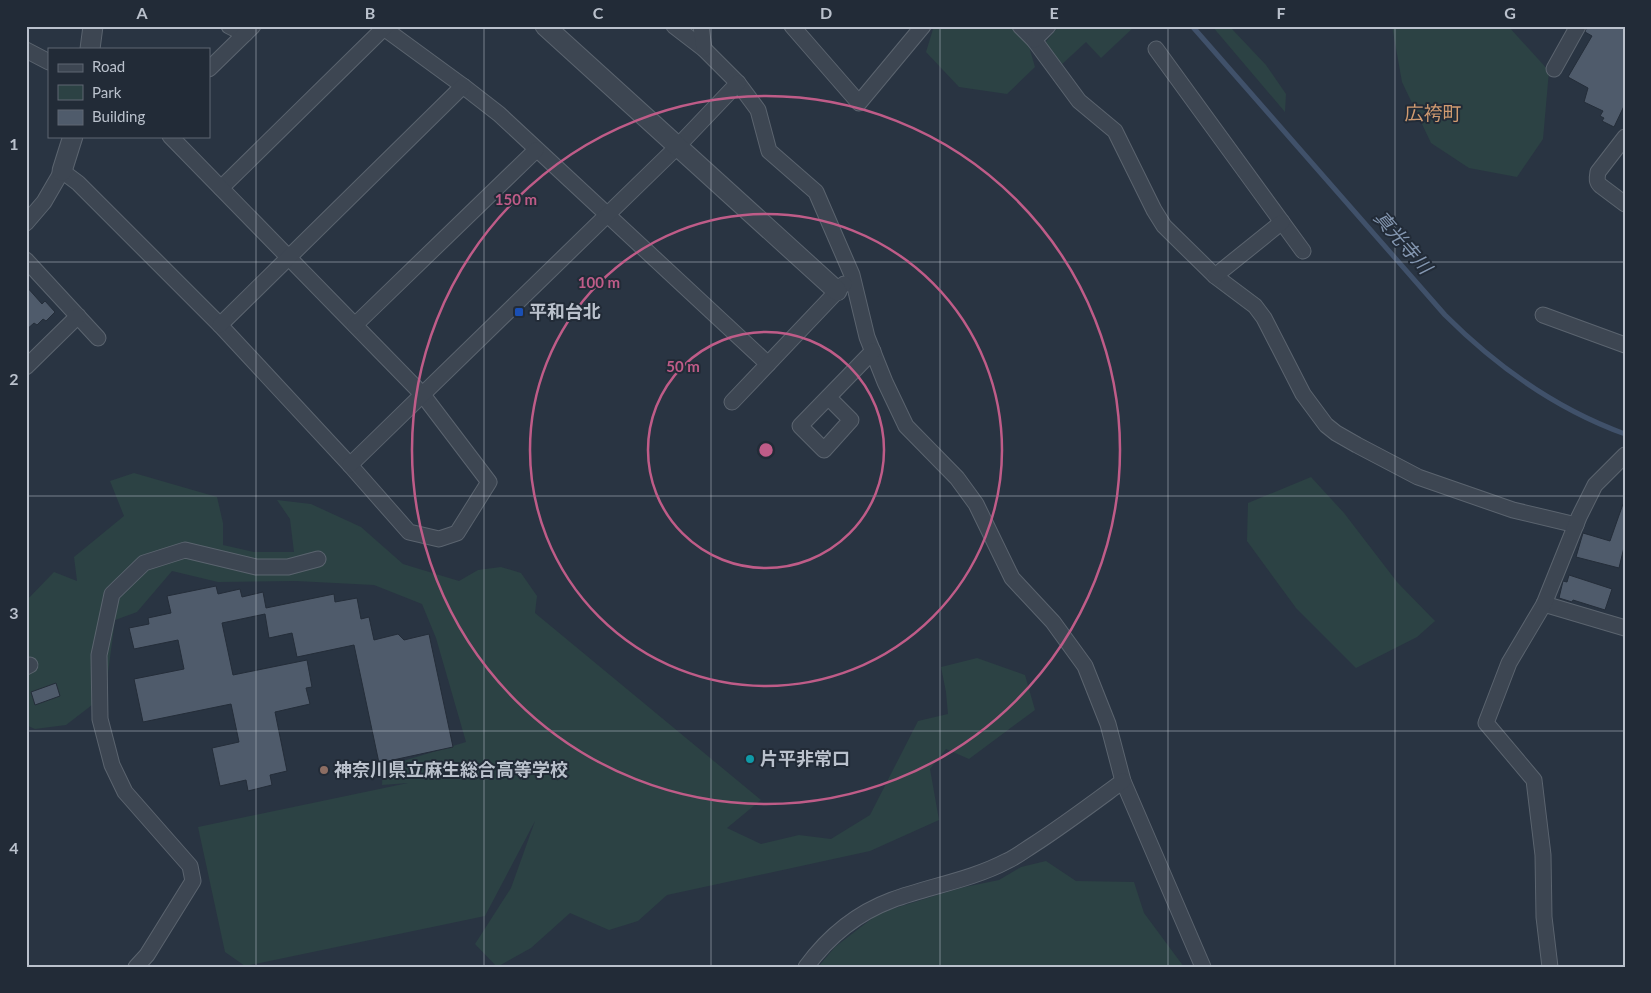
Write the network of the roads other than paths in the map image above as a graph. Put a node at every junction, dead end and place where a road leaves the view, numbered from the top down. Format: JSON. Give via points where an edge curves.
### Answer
{"nodes":[{"id":1,"x":93,"y":26,"type":"edge"},
{"id":2,"x":229,"y":26,"type":"edge"},
{"id":3,"x":545,"y":26,"type":"edge"},
{"id":4,"x":674,"y":26,"type":"edge"},
{"id":5,"x":701,"y":26,"type":"edge"},
{"id":6,"x":792,"y":26,"type":"edge"},
{"id":7,"x":923,"y":26,"type":"edge"},
{"id":8,"x":1020,"y":26,"type":"edge"},
{"id":9,"x":1048,"y":26,"type":"edge"},
{"id":10,"x":1578,"y":26,"type":"edge"},
{"id":11,"x":384,"y":27,"type":"edge"},
{"id":12,"x":249,"y":30,"type":"edge"},
{"id":13,"x":1034,"y":40,"type":"junction"},
{"id":14,"x":90,"y":48,"type":"edge"},
{"id":15,"x":704,"y":49,"type":"junction"},
{"id":16,"x":1156,"y":49,"type":"dead end"},
{"id":17,"x":26,"y":50,"type":"edge"},
{"id":18,"x":48,"y":61,"type":"edge"},
{"id":19,"x":210,"y":68,"type":"edge"},
{"id":20,"x":1554,"y":69,"type":"dead end"},
{"id":21,"x":738,"y":82,"type":"junction"},
{"id":22,"x":463,"y":86,"type":"junction"},
{"id":23,"x":1625,"y":137,"type":"edge"},
{"id":24,"x":72,"y":138,"type":"edge"},
{"id":25,"x":172,"y":138,"type":"edge"},
{"id":26,"x":678,"y":146,"type":"junction"},
{"id":27,"x":536,"y":150,"type":"junction"},
{"id":28,"x":62,"y":171,"type":"junction"},
{"id":29,"x":221,"y":188,"type":"junction"},
{"id":30,"x":1625,"y":204,"type":"edge"},
{"id":31,"x":607,"y":216,"type":"junction"},
{"id":32,"x":1282,"y":222,"type":"junction"},
{"id":33,"x":26,"y":223,"type":"edge"},
{"id":34,"x":1303,"y":250,"type":"dead end"},
{"id":35,"x":288,"y":257,"type":"junction"},
{"id":36,"x":26,"y":260,"type":"edge"},
{"id":37,"x":852,"y":275,"type":"junction"},
{"id":38,"x":1215,"y":276,"type":"junction"},
{"id":39,"x":837,"y":291,"type":"junction"},
{"id":40,"x":1543,"y":315,"type":"dead end"},
{"id":41,"x":78,"y":316,"type":"junction"},
{"id":42,"x":220,"y":325,"type":"junction"},
{"id":43,"x":355,"y":325,"type":"junction"},
{"id":44,"x":98,"y":338,"type":"dead end"},
{"id":45,"x":1625,"y":345,"type":"edge"},
{"id":46,"x":873,"y":351,"type":"junction"},
{"id":47,"x":768,"y":364,"type":"junction"},
{"id":48,"x":26,"y":367,"type":"edge"},
{"id":49,"x":423,"y":395,"type":"junction"},
{"id":50,"x":828,"y":397,"type":"dead end"},
{"id":51,"x":732,"y":402,"type":"dead end"},
{"id":52,"x":1625,"y":455,"type":"edge"},
{"id":53,"x":350,"y":465,"type":"junction"},
{"id":54,"x":1576,"y":525,"type":"junction"},
{"id":55,"x":318,"y":558,"type":"dead end"},
{"id":56,"x":1544,"y":604,"type":"junction"},
{"id":57,"x":1625,"y":628,"type":"edge"},
{"id":58,"x":1123,"y":781,"type":"junction"},
{"id":59,"x":136,"y":967,"type":"edge"},
{"id":60,"x":806,"y":967,"type":"edge"},
{"id":61,"x":1203,"y":967,"type":"edge"},
{"id":62,"x":1550,"y":967,"type":"edge"}],
"edges":[{"from":1,"to":14,"type":"street"},
{"from":2,"to":12,"type":"street"},
{"from":3,"to":26,"type":"street"},
{"from":4,"to":15,"type":"street"},
{"from":5,"to":15,"type":"street"},
{"from":6,"to":7,"type":"street","via":[[859,103]]},
{"from":8,"to":13,"type":"street"},
{"from":9,"to":13,"type":"street"},
{"from":10,"to":20,"type":"street"},
{"from":11,"to":22,"type":"street"},
{"from":11,"to":29,"type":"street"},
{"from":12,"to":19,"type":"street"},
{"from":13,"to":38,"type":"street","via":[[1079,101],[1115,131],[1164,226]]},
{"from":15,"to":21,"type":"street"},
{"from":16,"to":32,"type":"street"},
{"from":17,"to":18,"type":"street"},
{"from":21,"to":26,"type":"street"},
{"from":21,"to":37,"type":"street","via":[[758,110],[769,151],[816,192]]},
{"from":22,"to":27,"type":"street"},
{"from":22,"to":35,"type":"street"},
{"from":23,"to":30,"type":"street","via":[[1597,177],[1601,186]]},
{"from":24,"to":28,"type":"street"},
{"from":25,"to":29,"type":"street"},
{"from":26,"to":31,"type":"street"},
{"from":26,"to":39,"type":"street"},
{"from":27,"to":31,"type":"street"},
{"from":27,"to":43,"type":"street"},
{"from":28,"to":33,"type":"street","via":[[44,202]]},
{"from":28,"to":42,"type":"street","via":[[78,183]]},
{"from":29,"to":35,"type":"street"},
{"from":31,"to":47,"type":"street"},
{"from":31,"to":49,"type":"street"},
{"from":32,"to":34,"type":"street"},
{"from":32,"to":38,"type":"street"},
{"from":35,"to":42,"type":"street"},
{"from":35,"to":43,"type":"street"},
{"from":36,"to":41,"type":"street"},
{"from":37,"to":39,"type":"street"},
{"from":37,"to":46,"type":"street"},
{"from":38,"to":54,"type":"street","via":[[1255,306],[1303,394],[1336,433],[1418,477],[1513,510]]},
{"from":39,"to":47,"type":"street"},
{"from":40,"to":45,"type":"street"},
{"from":41,"to":44,"type":"street"},
{"from":41,"to":48,"type":"street"},
{"from":42,"to":53,"type":"street"},
{"from":43,"to":49,"type":"street"},
{"from":46,"to":50,"type":"street"},
{"from":46,"to":58,"type":"street","via":[[906,426],[957,478],[976,504],[1012,578],[1053,622],[1085,666],[1108,724]]},
{"from":47,"to":51,"type":"street"},
{"from":49,"to":53,"type":"street"},
{"from":49,"to":53,"type":"street","via":[[488,482],[457,533],[439,539],[409,532]]},
{"from":52,"to":54,"type":"street","via":[[1595,485]]},
{"from":54,"to":56,"type":"street"},
{"from":55,"to":59,"type":"street","via":[[288,567],[256,567],[185,550],[144,564],[112,594],[99,655],[100,719],[112,765],[125,792],[190,866],[193,881],[147,955]]},
{"from":56,"to":57,"type":"street"},
{"from":56,"to":62,"type":"street","via":[[1509,663],[1486,724],[1534,780],[1543,855],[1544,917]]},
{"from":58,"to":60,"type":"street","via":[[1051,834],[1007,861],[962,879],[892,900],[866,913],[843,928]]},
{"from":58,"to":61,"type":"street"}]}
